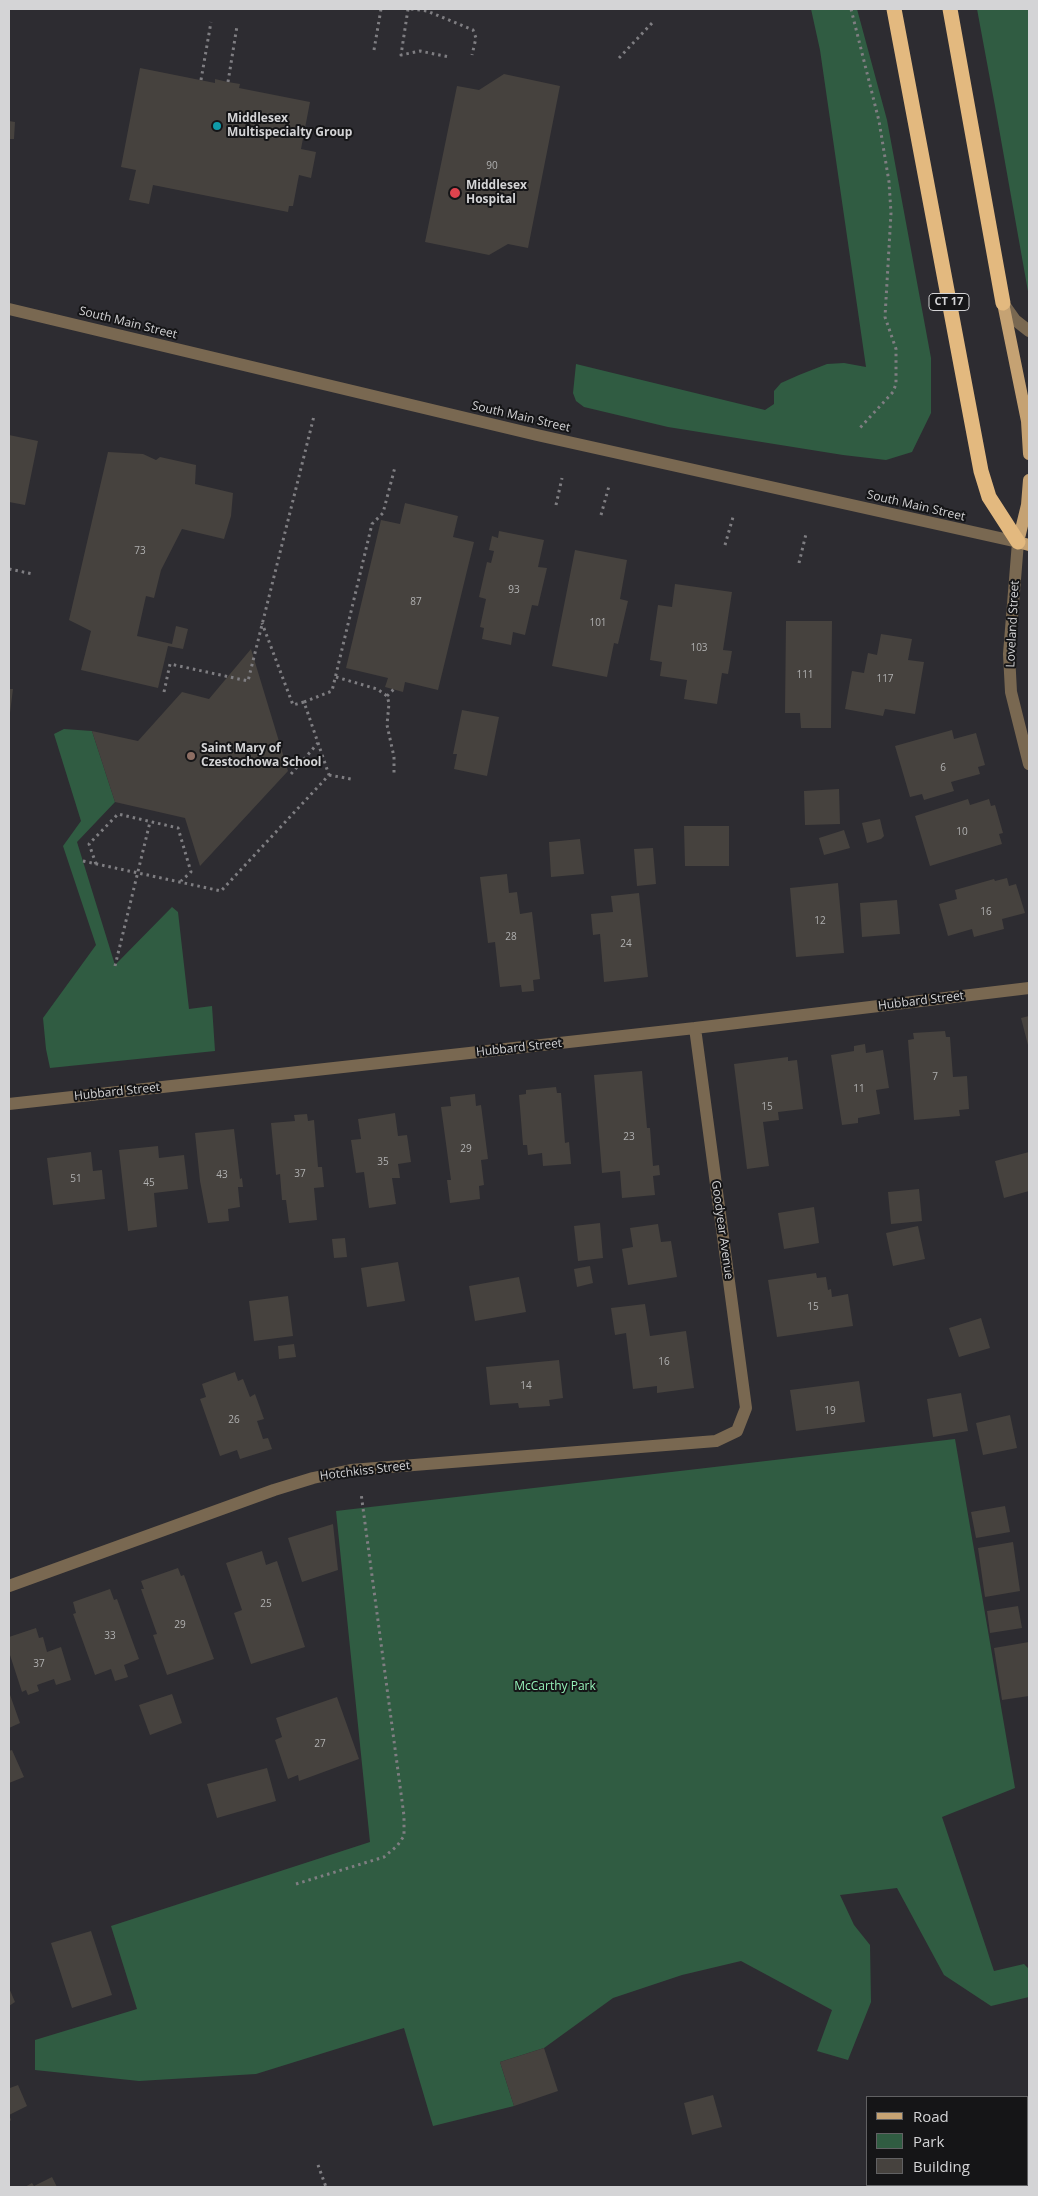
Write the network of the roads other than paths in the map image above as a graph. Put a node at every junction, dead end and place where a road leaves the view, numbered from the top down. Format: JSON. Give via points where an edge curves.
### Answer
{"nodes":[{"id":1,"x":894,"y":9,"type":"edge"},
{"id":2,"x":950,"y":9,"type":"edge"},
{"id":3,"x":1003,"y":303,"type":"junction"},
{"id":4,"x":9,"y":309,"type":"edge"},
{"id":5,"x":1029,"y":331,"type":"edge"},
{"id":6,"x":1028,"y":419,"type":"edge"},
{"id":7,"x":1029,"y":454,"type":"edge"},
{"id":8,"x":1029,"y":480,"type":"edge"},
{"id":9,"x":1023,"y":544,"type":"edge"},
{"id":10,"x":1029,"y":764,"type":"edge"},
{"id":11,"x":1029,"y":988,"type":"edge"},
{"id":12,"x":695,"y":1028,"type":"junction"},
{"id":13,"x":9,"y":1104,"type":"edge"},
{"id":14,"x":737,"y":1431,"type":"joint"},
{"id":15,"x":9,"y":1586,"type":"edge"}],
"edges":[{"from":1,"to":9,"type":"highway","number":"CT 17","via":[[981,471],[989,497]]},
{"from":2,"to":3,"type":"highway"},
{"from":3,"to":5,"type":"street","via":[[1015,320]]},
{"from":3,"to":6,"type":"main road"},
{"from":4,"to":9,"type":"street","name":"South Main Street","via":[[537,435]]},
{"from":6,"to":7,"type":"main road"},
{"from":8,"to":9,"type":"main road"},
{"from":9,"to":10,"type":"street","name":"Loveland Street","via":[[1009,654],[1011,692]]},
{"from":11,"to":12,"type":"street","name":"Hubbard Street"},
{"from":12,"to":13,"type":"street","name":"Hubbard Street"},
{"from":12,"to":14,"type":"street","name":"Goodyear Avenue","via":[[746,1408]]},
{"from":14,"to":15,"type":"street","name":"Hotchkiss Street","via":[[716,1441],[351,1470],[313,1478]]}]}
